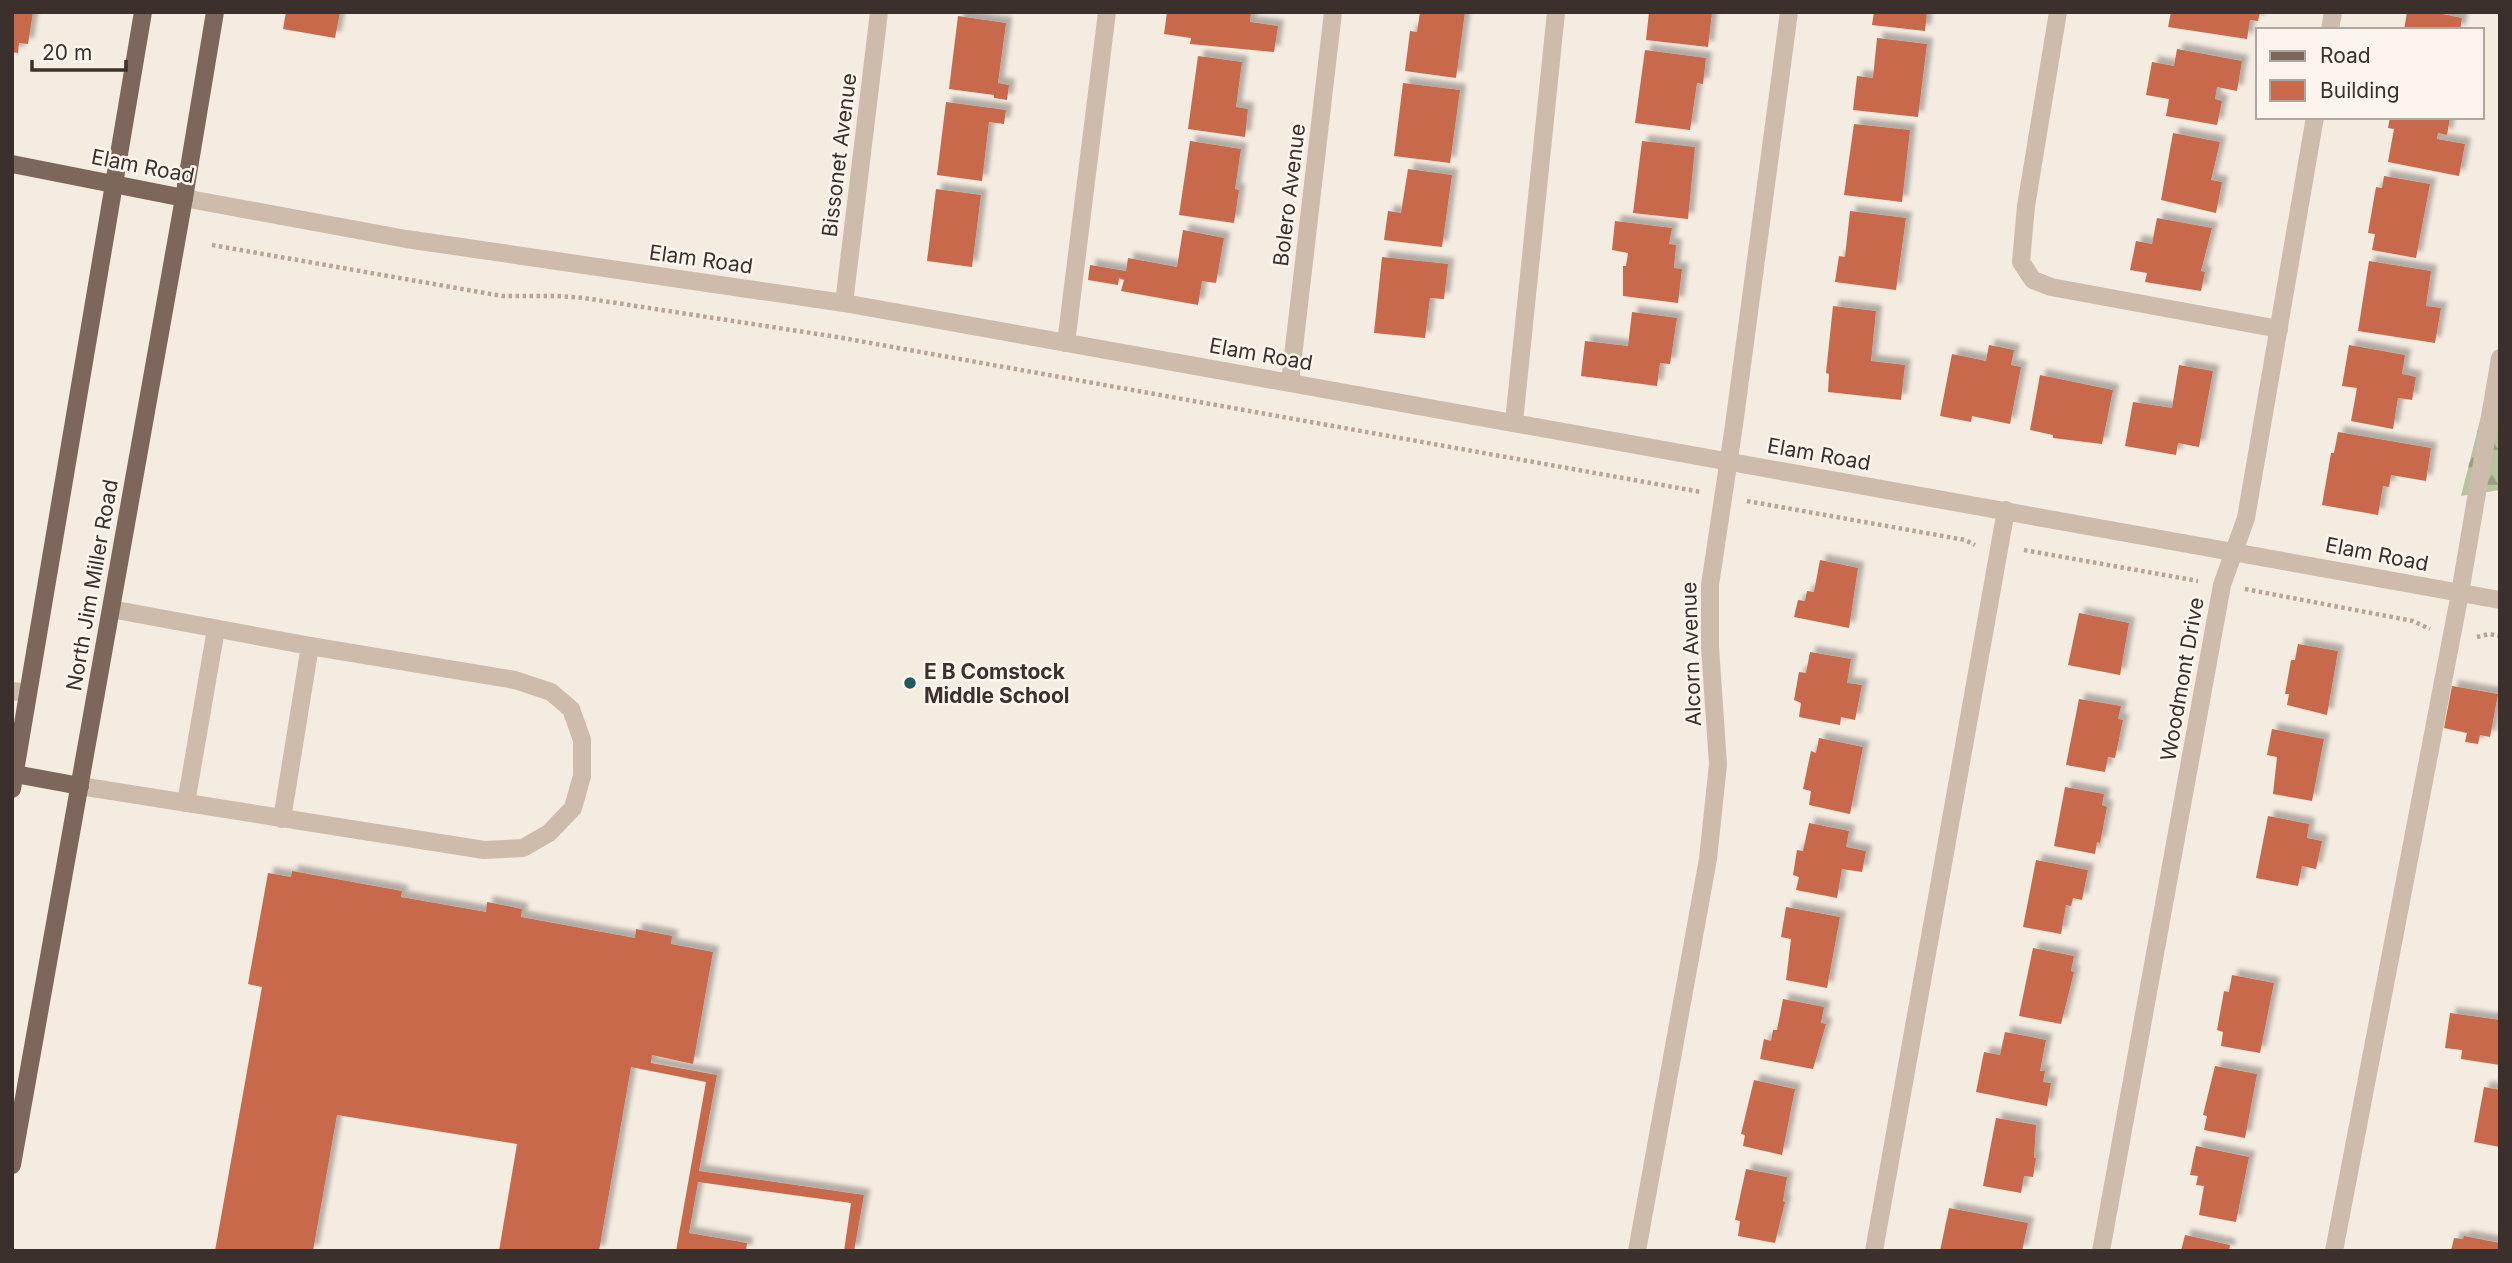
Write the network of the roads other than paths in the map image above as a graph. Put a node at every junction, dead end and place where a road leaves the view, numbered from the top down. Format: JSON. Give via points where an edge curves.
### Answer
{"nodes":[{"id":1,"x":143,"y":12,"type":"edge"},
{"id":2,"x":215,"y":12,"type":"edge"},
{"id":3,"x":879,"y":12,"type":"edge"},
{"id":4,"x":1107,"y":12,"type":"edge"},
{"id":5,"x":1333,"y":12,"type":"edge"},
{"id":6,"x":1556,"y":12,"type":"edge"},
{"id":7,"x":1789,"y":12,"type":"edge"},
{"id":8,"x":2058,"y":12,"type":"edge"},
{"id":9,"x":2315,"y":119,"type":"edge"},
{"id":10,"x":12,"y":164,"type":"edge"},
{"id":11,"x":116,"y":184,"type":"junction"},
{"id":12,"x":184,"y":198,"type":"junction"},
{"id":13,"x":844,"y":303,"type":"junction"},
{"id":14,"x":2279,"y":330,"type":"junction"},
{"id":15,"x":1066,"y":343,"type":"junction"},
{"id":16,"x":2500,"y":358,"type":"edge"},
{"id":17,"x":1290,"y":382,"type":"junction"},
{"id":18,"x":1514,"y":422,"type":"junction"},
{"id":19,"x":1728,"y":461,"type":"junction"},
{"id":20,"x":2006,"y":510,"type":"junction"},
{"id":21,"x":2234,"y":551,"type":"junction"},
{"id":22,"x":2460,"y":593,"type":"junction"},
{"id":23,"x":2500,"y":600,"type":"edge"},
{"id":24,"x":111,"y":610,"type":"junction"},
{"id":25,"x":216,"y":629,"type":"junction"},
{"id":26,"x":310,"y":646,"type":"junction"},
{"id":27,"x":20,"y":692,"type":"edge"},
{"id":28,"x":14,"y":781,"type":"edge"},
{"id":29,"x":80,"y":786,"type":"junction"},
{"id":30,"x":186,"y":803,"type":"junction"},
{"id":31,"x":282,"y":819,"type":"junction"},
{"id":32,"x":21,"y":1064,"type":"edge"},
{"id":33,"x":12,"y":1164,"type":"edge"},
{"id":34,"x":1637,"y":1251,"type":"edge"},
{"id":35,"x":1874,"y":1251,"type":"edge"},
{"id":36,"x":2101,"y":1251,"type":"edge"},
{"id":37,"x":2334,"y":1251,"type":"edge"}],
"edges":[{"from":1,"to":11,"type":"main road"},
{"from":2,"to":12,"type":"main road","name":"North Jim Miller Road"},
{"from":3,"to":13,"type":"street","name":"Bissonet Avenue"},
{"from":4,"to":15,"type":"street"},
{"from":5,"to":17,"type":"street","name":"Bolero Avenue"},
{"from":6,"to":18,"type":"street"},
{"from":7,"to":19,"type":"street","name":"Alcorn Avenue"},
{"from":8,"to":14,"type":"street","via":[[2026,205],[2021,262],[2033,280]]},
{"from":9,"to":14,"type":"street","name":"Woodmont Drive"},
{"from":10,"to":11,"type":"main road","name":"Elam Road"},
{"from":11,"to":12,"type":"main road","name":"Elam Road"},
{"from":11,"to":27,"type":"main road"},
{"from":12,"to":13,"type":"street","name":"Elam Road","via":[[406,239]]},
{"from":12,"to":24,"type":"main road","name":"North Jim Miller Road"},
{"from":13,"to":15,"type":"street","name":"Elam Road"},
{"from":14,"to":21,"type":"street","name":"Woodmont Drive","via":[[2246,518]]},
{"from":15,"to":17,"type":"street","name":"Elam Road"},
{"from":16,"to":22,"type":"street"},
{"from":17,"to":18,"type":"street","name":"Elam Road"},
{"from":18,"to":19,"type":"street","name":"Elam Road"},
{"from":19,"to":20,"type":"street","name":"Elam Road"},
{"from":19,"to":34,"type":"street","name":"Alcorn Avenue","via":[[1710,585],[1718,764],[1708,859]]},
{"from":20,"to":21,"type":"street","name":"Elam Road"},
{"from":20,"to":35,"type":"street"},
{"from":21,"to":22,"type":"street","name":"Elam Road"},
{"from":21,"to":36,"type":"street","name":"Woodmont Drive","via":[[2222,585]]},
{"from":22,"to":23,"type":"street","name":"Elam Road"},
{"from":22,"to":37,"type":"street"},
{"from":24,"to":25,"type":"street"},
{"from":24,"to":29,"type":"main road","name":"North Jim Miller Road"},
{"from":25,"to":26,"type":"street"},
{"from":25,"to":30,"type":"street"},
{"from":26,"to":31,"type":"street"},
{"from":26,"to":31,"type":"street","via":[[515,680],[551,692],[571,709],[582,740],[582,776],[573,808],[549,833],[523,848],[484,850]]},
{"from":27,"to":28,"type":"main road"},
{"from":28,"to":29,"type":"main road"},
{"from":29,"to":30,"type":"street"},
{"from":29,"to":32,"type":"main road","name":"North Jim Miller Road"},
{"from":30,"to":31,"type":"street"},
{"from":32,"to":33,"type":"main road","name":"North Jim Miller Road"}]}
